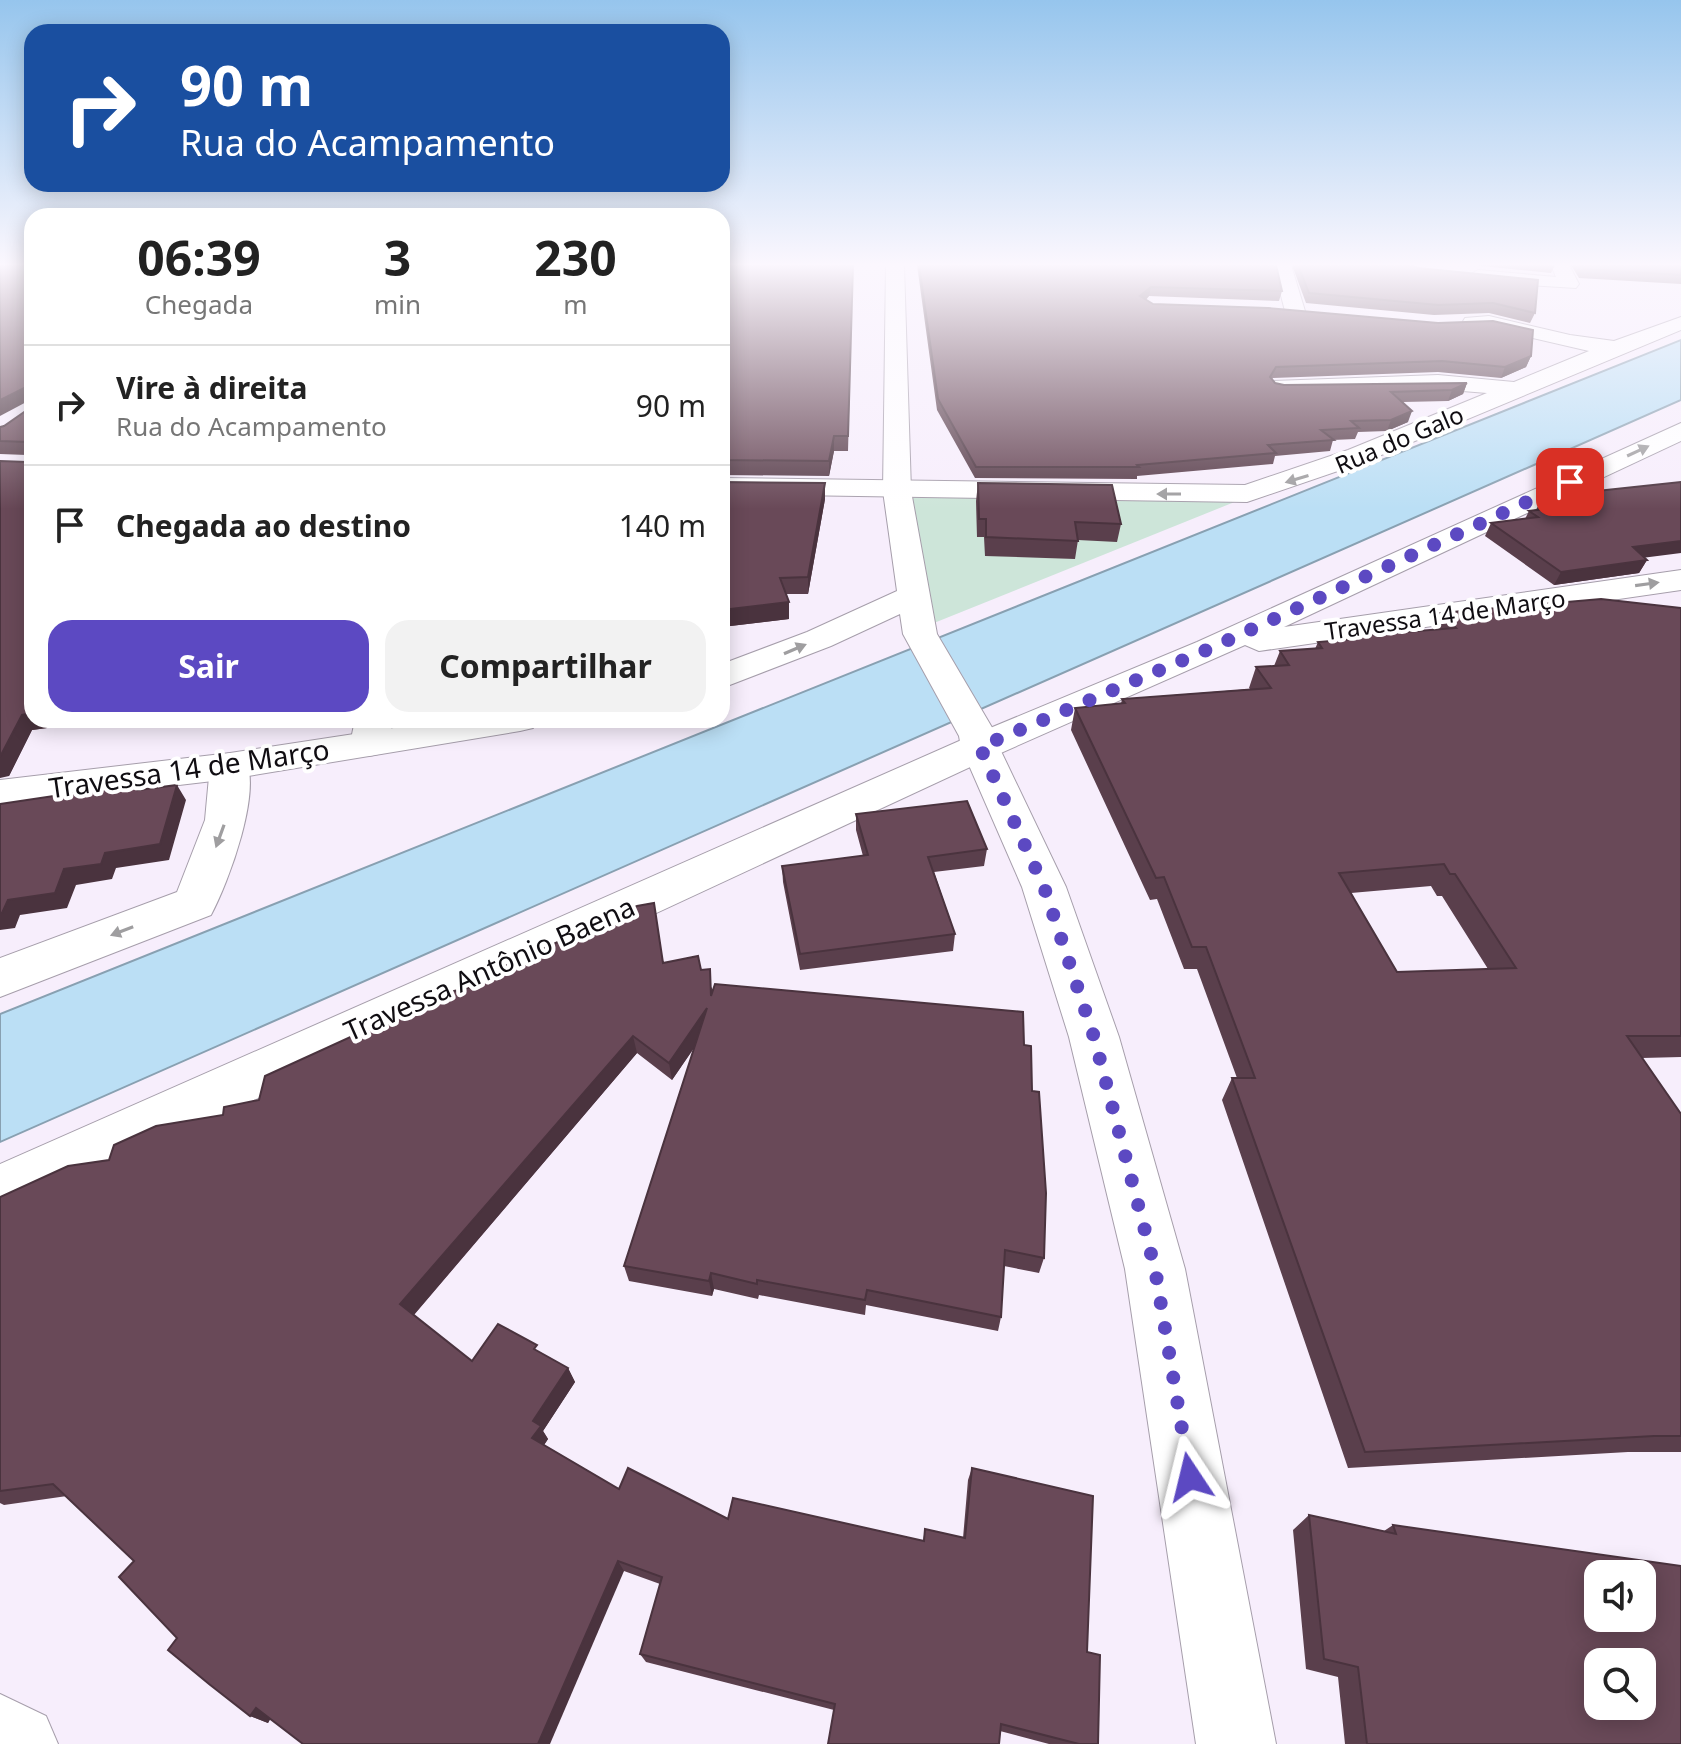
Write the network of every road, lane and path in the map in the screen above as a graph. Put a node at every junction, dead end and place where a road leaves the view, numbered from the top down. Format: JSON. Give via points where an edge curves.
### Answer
{"nodes":[{"id":1,"x":896,"y":346,"type":"edge"},
{"id":2,"x":1603,"y":346,"type":"edge"},
{"id":3,"x":1619,"y":346,"type":"edge"},
{"id":4,"x":1615,"y":348,"type":"junction"},
{"id":5,"x":1281,"y":386,"type":"edge"},
{"id":6,"x":1521,"y":388,"type":"junction"},
{"id":7,"x":1681,"y":431,"type":"edge"},
{"id":8,"x":730,"y":486,"type":"edge"},
{"id":9,"x":730,"y":496,"type":"edge"},
{"id":10,"x":898,"y":496,"type":"junction"},
{"id":11,"x":1681,"y":580,"type":"edge"},
{"id":12,"x":914,"y":595,"type":"junction"},
{"id":13,"x":1534,"y":600,"type":"junction"},
{"id":14,"x":1652,"y":614,"type":"edge"},
{"id":15,"x":1209,"y":649,"type":"junction"},
{"id":16,"x":730,"y":674,"type":"edge"},
{"id":17,"x":421,"y":728,"type":"edge"},
{"id":18,"x":372,"y":732,"type":"edge"},
{"id":19,"x":979,"y":741,"type":"junction"},
{"id":20,"x":230,"y":766,"type":"junction"},
{"id":21,"x":0,"y":793,"type":"edge"},
{"id":22,"x":0,"y":978,"type":"edge"},
{"id":23,"x":0,"y":1192,"type":"edge"},
{"id":24,"x":0,"y":1734,"type":"edge"},
{"id":25,"x":18,"y":1744,"type":"edge"},
{"id":26,"x":1236,"y":1744,"type":"edge"}],
"edges":[{"from":1,"to":10,"type":"street"},
{"from":2,"to":4,"type":"street"},
{"from":3,"to":4,"type":"street","name":"Rua do Galo"},
{"from":4,"to":6,"type":"street","name":"Rua do Galo"},
{"from":5,"to":6,"type":"street","via":[[1433,374]]},
{"from":6,"to":10,"type":"street","name":"Rua do Galo","one_way":true,"via":[[1328,469],[1247,494]]},
{"from":15,"to":7,"type":"street","one_way":true},
{"from":8,"to":10,"type":"street"},
{"from":9,"to":10,"type":"street"},
{"from":10,"to":12,"type":"street"},
{"from":13,"to":11,"type":"street","name":"Travessa 14 de Março","one_way":true},
{"from":16,"to":12,"type":"street","one_way":true},
{"from":12,"to":19,"type":"street","via":[[920,634]]},
{"from":13,"to":14,"type":"street"},
{"from":13,"to":15,"type":"street","name":"Travessa 14 de Março"},
{"from":15,"to":19,"type":"street","name":"Travessa Antônio Baena"},
{"from":17,"to":18,"type":"street","name":"Travessa 14 de Março"},
{"from":18,"to":20,"type":"street","name":"Travessa 14 de Março"},
{"from":19,"to":23,"type":"street","name":"Travessa Antônio Baena"},
{"from":19,"to":26,"type":"street","via":[[1044,887],[1094,1037],[1155,1269]]},
{"from":20,"to":21,"type":"street","name":"Travessa 14 de Março"},
{"from":20,"to":22,"type":"street","one_way":true,"via":[[226,820],[195,903]]},
{"from":24,"to":25,"type":"street"}]}
